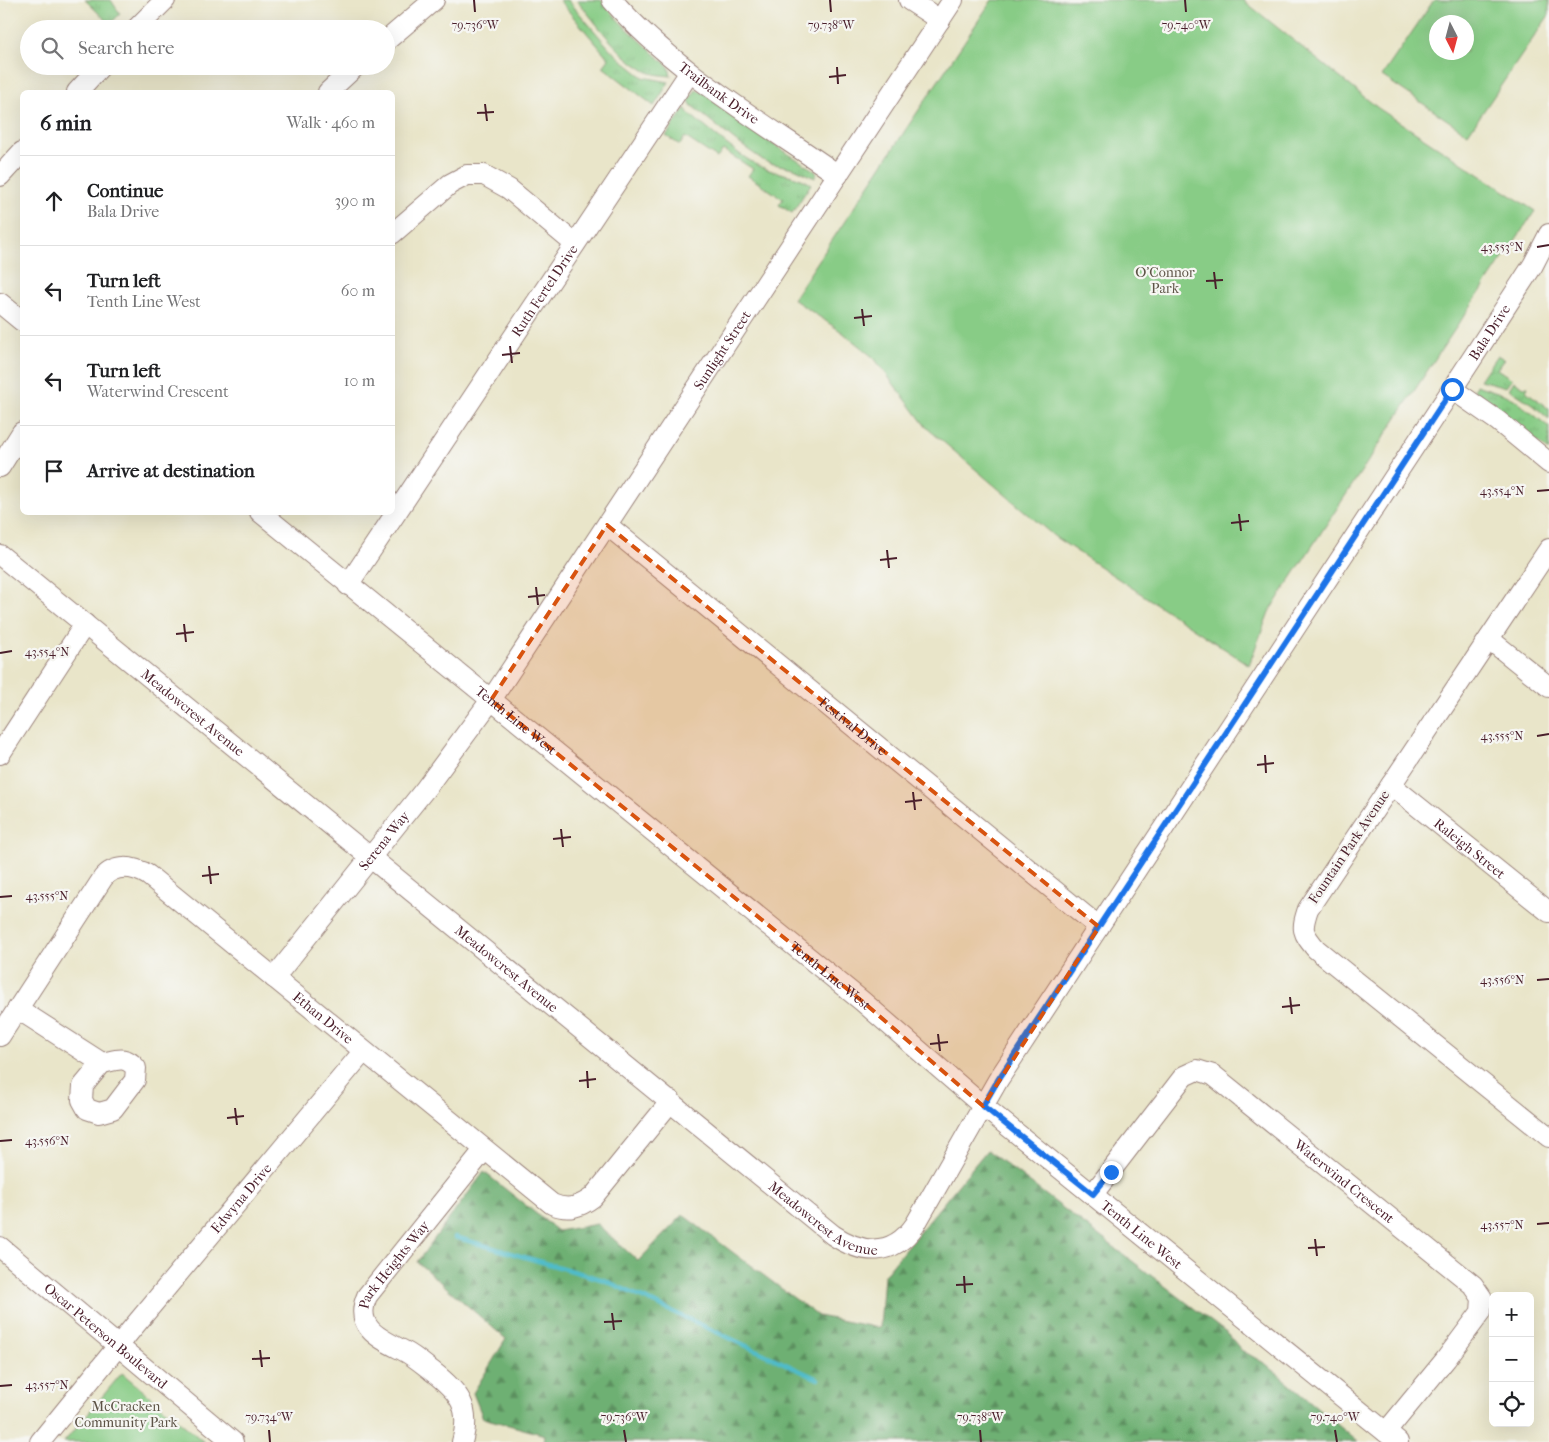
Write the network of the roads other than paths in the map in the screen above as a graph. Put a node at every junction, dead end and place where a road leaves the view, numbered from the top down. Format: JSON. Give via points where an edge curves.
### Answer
{"nodes":[{"id":1,"x":165,"y":0,"type":"edge"},
{"id":2,"x":434,"y":0,"type":"edge"},
{"id":3,"x":612,"y":0,"type":"edge"},
{"id":4,"x":909,"y":0,"type":"edge"},
{"id":5,"x":953,"y":0,"type":"edge"},
{"id":6,"x":145,"y":20,"type":"edge"},
{"id":7,"x":940,"y":20,"type":"junction"},
{"id":8,"x":395,"y":32,"type":"edge"},
{"id":9,"x":690,"y":72,"type":"junction"},
{"id":10,"x":93,"y":75,"type":"edge"},
{"id":11,"x":346,"y":75,"type":"edge"},
{"id":12,"x":79,"y":90,"type":"edge"},
{"id":13,"x":330,"y":90,"type":"edge"},
{"id":14,"x":20,"y":154,"type":"edge"},
{"id":15,"x":838,"y":175,"type":"junction"},
{"id":16,"x":0,"y":176,"type":"edge"},
{"id":17,"x":395,"y":231,"type":"edge"},
{"id":18,"x":1549,"y":234,"type":"edge"},
{"id":19,"x":576,"y":244,"type":"junction"},
{"id":20,"x":0,"y":303,"type":"edge"},
{"id":21,"x":20,"y":319,"type":"edge"},
{"id":22,"x":1452,"y":389,"type":"junction"},
{"id":23,"x":20,"y":435,"type":"edge"},
{"id":24,"x":1549,"y":463,"type":"edge"},
{"id":25,"x":0,"y":467,"type":"edge"},
{"id":26,"x":264,"y":515,"type":"edge"},
{"id":27,"x":395,"y":515,"type":"edge"},
{"id":28,"x":395,"y":515,"type":"edge"},
{"id":29,"x":607,"y":525,"type":"junction"},
{"id":30,"x":1549,"y":549,"type":"edge"},
{"id":31,"x":0,"y":555,"type":"edge"},
{"id":32,"x":348,"y":585,"type":"junction"},
{"id":33,"x":84,"y":624,"type":"junction"},
{"id":34,"x":1489,"y":639,"type":"junction"},
{"id":35,"x":1549,"y":687,"type":"edge"},
{"id":36,"x":491,"y":700,"type":"junction"},
{"id":37,"x":0,"y":754,"type":"edge"},
{"id":38,"x":1391,"y":785,"type":"junction"},
{"id":39,"x":371,"y":858,"type":"junction"},
{"id":40,"x":1549,"y":912,"type":"edge"},
{"id":41,"x":1098,"y":927,"type":"junction"},
{"id":42,"x":274,"y":978,"type":"junction"},
{"id":43,"x":18,"y":1009,"type":"junction"},
{"id":44,"x":0,"y":1036,"type":"edge"},
{"id":45,"x":364,"y":1052,"type":"junction"},
{"id":46,"x":102,"y":1064,"type":"dead end"},
{"id":47,"x":671,"y":1101,"type":"junction"},
{"id":48,"x":983,"y":1106,"type":"junction"},
{"id":49,"x":1549,"y":1136,"type":"edge"},
{"id":50,"x":484,"y":1150,"type":"junction"},
{"id":51,"x":1093,"y":1194,"type":"junction"},
{"id":52,"x":0,"y":1247,"type":"edge"},
{"id":53,"x":119,"y":1345,"type":"junction"},
{"id":54,"x":1392,"y":1437,"type":"edge"},
{"id":55,"x":40,"y":1442,"type":"edge"},
{"id":56,"x":233,"y":1442,"type":"edge"},
{"id":57,"x":462,"y":1442,"type":"edge"}],
"edges":[{"from":1,"to":6,"type":"street"},
{"from":2,"to":8,"type":"street"},
{"from":3,"to":9,"type":"street","name":"Trailbank Drive","via":[[644,34]]},
{"from":4,"to":7,"type":"street"},
{"from":5,"to":7,"type":"street","name":"Sunlight Street"},
{"from":7,"to":15,"type":"street","name":"Sunlight Street"},
{"from":9,"to":15,"type":"street","name":"Trailbank Drive"},
{"from":9,"to":19,"type":"street","name":"Ruth Fertel Drive"},
{"from":10,"to":12,"type":"street"},
{"from":11,"to":13,"type":"street"},
{"from":14,"to":16,"type":"street"},
{"from":15,"to":29,"type":"street","name":"Sunlight Street"},
{"from":17,"to":19,"type":"street","via":[[450,184],[467,175],[484,175],[509,189]]},
{"from":18,"to":22,"type":"street","name":"Bala Drive","via":[[1533,265]]},
{"from":19,"to":27,"type":"street","name":"Ruth Fertel Drive"},
{"from":20,"to":21,"type":"street"},
{"from":22,"to":24,"type":"street","via":[[1498,420]]},
{"from":22,"to":41,"type":"street","name":"Bala Drive"},
{"from":23,"to":25,"type":"street"},
{"from":26,"to":32,"type":"street","name":"Tenth Line West"},
{"from":28,"to":32,"type":"street","name":"Ruth Fertel Drive"},
{"from":29,"to":36,"type":"street","name":"Sunlight Street"},
{"from":29,"to":41,"type":"street","name":"Festival Drive"},
{"from":30,"to":34,"type":"street","name":"Fountain Park Avenue"},
{"from":31,"to":33,"type":"street","name":"Meadowcrest Avenue"},
{"from":32,"to":36,"type":"street","name":"Tenth Line West"},
{"from":33,"to":37,"type":"street"},
{"from":33,"to":39,"type":"street","name":"Meadowcrest Avenue"},
{"from":34,"to":35,"type":"street"},
{"from":34,"to":38,"type":"street","name":"Fountain Park Avenue"},
{"from":36,"to":39,"type":"street","name":"Serena Way"},
{"from":36,"to":48,"type":"street","name":"Tenth Line West","via":[[862,1001]]},
{"from":38,"to":40,"type":"street","name":"Raleigh Street"},
{"from":38,"to":49,"type":"street","name":"Fountain Park Avenue","via":[[1308,909],[1303,922],[1305,935],[1316,949]]},
{"from":39,"to":42,"type":"street","name":"Serena Way"},
{"from":39,"to":47,"type":"street","name":"Meadowcrest Avenue"},
{"from":41,"to":48,"type":"street","name":"Bala Drive"},
{"from":42,"to":43,"type":"street","name":"Ethan Drive","via":[[148,875],[135,869],[118,869],[103,878]]},
{"from":42,"to":45,"type":"street","name":"Ethan Drive"},
{"from":43,"to":44,"type":"street","name":"Ethan Drive"},
{"from":43,"to":46,"type":"street"},
{"from":45,"to":50,"type":"street","name":"Ethan Drive"},
{"from":45,"to":53,"type":"street","name":"Edwyna Drive"},
{"from":47,"to":48,"type":"street","name":"Meadowcrest Avenue","via":[[833,1235],[851,1245],[880,1250],[896,1245],[909,1233]]},
{"from":47,"to":50,"type":"street","name":"Ethan Drive","via":[[593,1197],[578,1206],[560,1208],[552,1204]]},
{"from":48,"to":51,"type":"street","name":"Tenth Line West"},
{"from":50,"to":57,"type":"street","name":"Park Heights Way","via":[[364,1303],[364,1318],[371,1331],[418,1360],[458,1394],[466,1414]]},
{"from":51,"to":54,"type":"street","name":"Tenth Line West"},
{"from":51,"to":54,"type":"street","name":"Waterwind Crescent","via":[[1184,1076],[1197,1070],[1213,1075],[1473,1285],[1482,1298],[1481,1312]]},
{"from":52,"to":53,"type":"street","name":"Oscar Peterson Boulevard"},
{"from":53,"to":55,"type":"street","name":"Edwyna Drive"},
{"from":53,"to":56,"type":"street","name":"Oscar Peterson Boulevard"}]}
